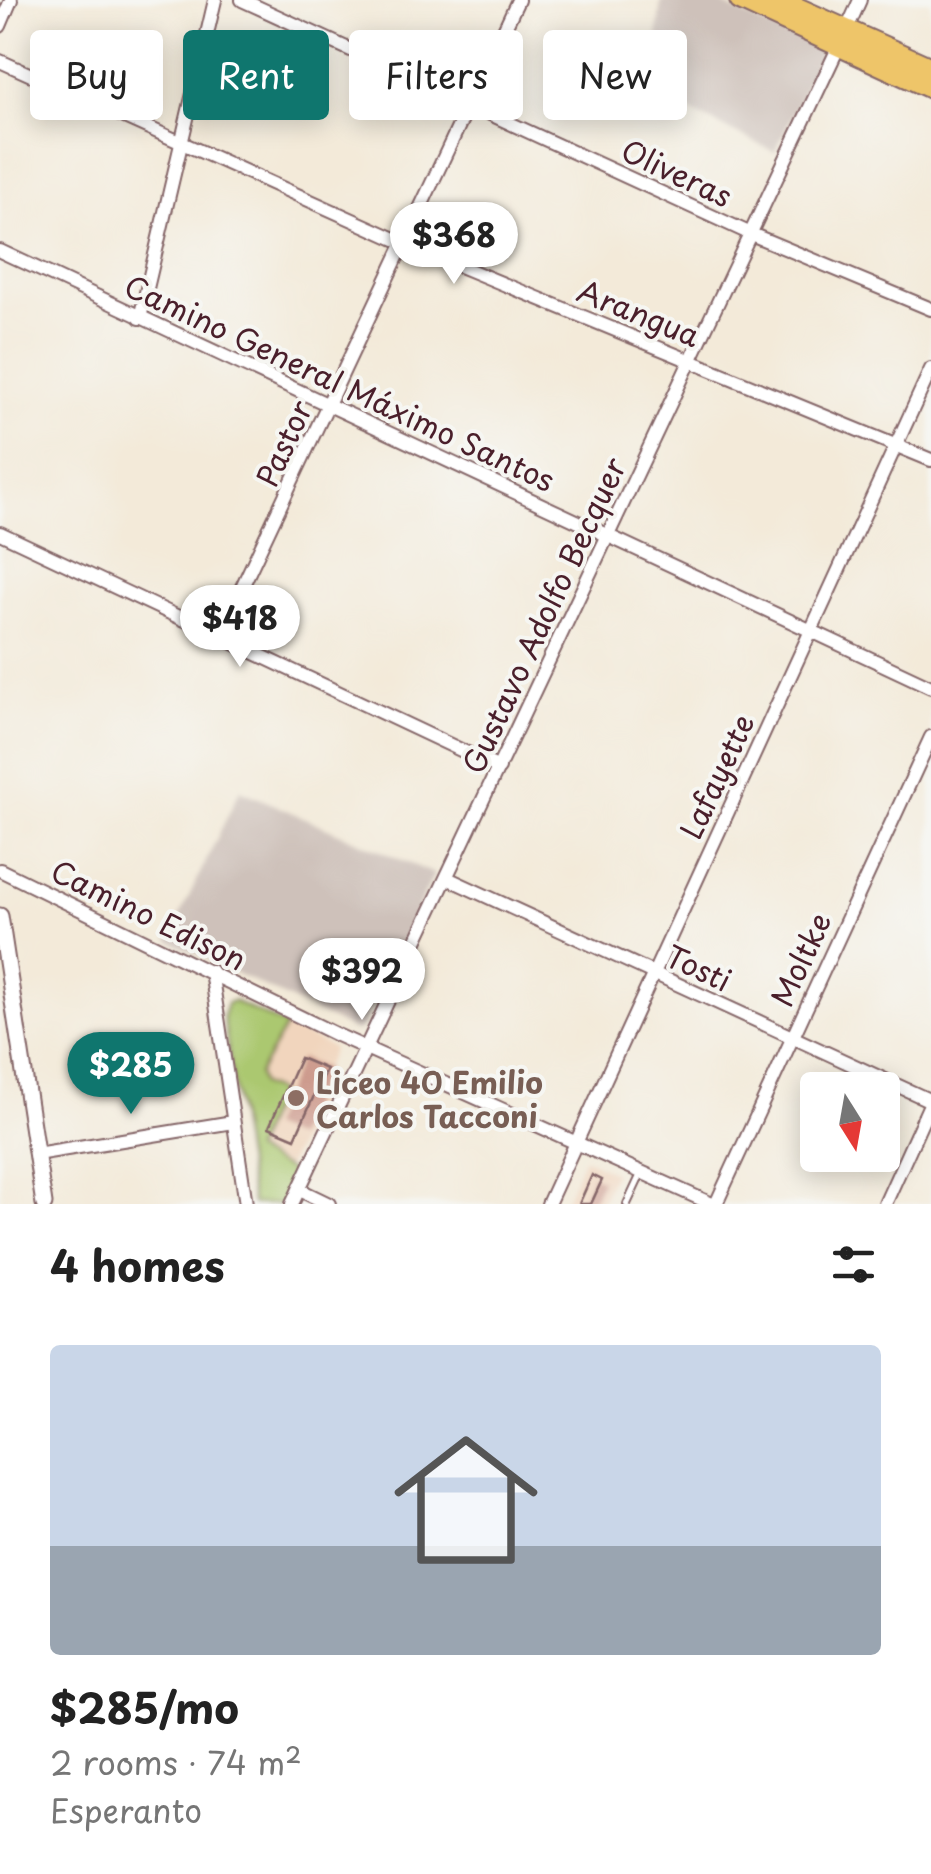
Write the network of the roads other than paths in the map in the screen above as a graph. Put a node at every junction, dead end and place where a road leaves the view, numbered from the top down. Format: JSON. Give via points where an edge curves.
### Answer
{"nodes":[{"id":1,"x":12,"y":0,"type":"edge"},
{"id":2,"x":215,"y":0,"type":"edge"},
{"id":3,"x":242,"y":0,"type":"edge"},
{"id":4,"x":518,"y":0,"type":"edge"},
{"id":5,"x":740,"y":0,"type":"edge"},
{"id":6,"x":779,"y":0,"type":"edge"},
{"id":7,"x":860,"y":0,"type":"edge"},
{"id":8,"x":0,"y":26,"type":"edge"},
{"id":9,"x":504,"y":30,"type":"edge"},
{"id":10,"x":842,"y":38,"type":"junction"},
{"id":11,"x":349,"y":49,"type":"edge"},
{"id":12,"x":0,"y":60,"type":"edge"},
{"id":13,"x":931,"y":68,"type":"edge"},
{"id":14,"x":931,"y":88,"type":"edge"},
{"id":15,"x":462,"y":120,"type":"edge"},
{"id":16,"x":505,"y":120,"type":"edge"},
{"id":17,"x":181,"y":142,"type":"junction"},
{"id":18,"x":751,"y":234,"type":"junction"},
{"id":19,"x":404,"y":243,"type":"junction"},
{"id":20,"x":0,"y":250,"type":"edge"},
{"id":21,"x":931,"y":310,"type":"edge"},
{"id":22,"x":140,"y":318,"type":"junction"},
{"id":23,"x":691,"y":361,"type":"junction"},
{"id":24,"x":931,"y":369,"type":"edge"},
{"id":25,"x":329,"y":404,"type":"junction"},
{"id":26,"x":895,"y":445,"type":"junction"},
{"id":27,"x":931,"y":460,"type":"edge"},
{"id":28,"x":0,"y":533,"type":"edge"},
{"id":29,"x":610,"y":533,"type":"junction"},
{"id":30,"x":812,"y":631,"type":"junction"},
{"id":31,"x":219,"y":636,"type":"junction"},
{"id":32,"x":931,"y":687,"type":"edge"},
{"id":33,"x":931,"y":737,"type":"edge"},
{"id":34,"x":499,"y":768,"type":"junction"},
{"id":35,"x":0,"y":870,"type":"edge"},
{"id":36,"x":447,"y":878,"type":"junction"},
{"id":37,"x":0,"y":916,"type":"edge"},
{"id":38,"x":211,"y":971,"type":"junction"},
{"id":39,"x":652,"y":972,"type":"junction"},
{"id":40,"x":791,"y":1037,"type":"junction"},
{"id":41,"x":368,"y":1049,"type":"junction"},
{"id":42,"x":931,"y":1102,"type":"edge"},
{"id":43,"x":233,"y":1122,"type":"junction"},
{"id":44,"x":574,"y":1144,"type":"junction"},
{"id":45,"x":36,"y":1154,"type":"junction"},
{"id":46,"x":642,"y":1173,"type":"junction"},
{"id":47,"x":300,"y":1190,"type":"junction"},
{"id":48,"x":44,"y":1204,"type":"edge"},
{"id":49,"x":246,"y":1204,"type":"edge"},
{"id":50,"x":292,"y":1204,"type":"edge"},
{"id":51,"x":328,"y":1204,"type":"edge"},
{"id":52,"x":548,"y":1204,"type":"edge"},
{"id":53,"x":628,"y":1204,"type":"edge"},
{"id":54,"x":712,"y":1204,"type":"edge"},
{"id":55,"x":885,"y":1204,"type":"edge"}],
"edges":[{"from":1,"to":8,"type":"street"},
{"from":2,"to":17,"type":"street"},
{"from":3,"to":11,"type":"street","name":"Oliveras"},
{"from":4,"to":9,"type":"street","name":"Pastor"},
{"from":5,"to":10,"type":"main road"},
{"from":6,"to":10,"type":"main road"},
{"from":7,"to":10,"type":"street","name":"Gustavo Adolfo Becquer"},
{"from":10,"to":13,"type":"main road"},
{"from":10,"to":14,"type":"main road"},
{"from":10,"to":18,"type":"street","name":"Gustavo Adolfo Becquer"},
{"from":12,"to":17,"type":"street","name":"Arangua"},
{"from":15,"to":19,"type":"street","name":"Pastor"},
{"from":16,"to":18,"type":"street","name":"Oliveras"},
{"from":17,"to":19,"type":"street","name":"Arangua"},
{"from":17,"to":22,"type":"street"},
{"from":18,"to":21,"type":"street","name":"Oliveras"},
{"from":18,"to":23,"type":"street","name":"Gustavo Adolfo Becquer"},
{"from":19,"to":23,"type":"street","name":"Arangua"},
{"from":19,"to":25,"type":"street","name":"Pastor"},
{"from":20,"to":22,"type":"street","name":"Camino General Máximo Santos"},
{"from":22,"to":25,"type":"street","name":"Camino General Máximo Santos"},
{"from":23,"to":26,"type":"street","name":"Arangua"},
{"from":23,"to":29,"type":"street","name":"Gustavo Adolfo Becquer"},
{"from":24,"to":26,"type":"street","name":"Lafayette"},
{"from":25,"to":29,"type":"street","name":"Camino General Máximo Santos"},
{"from":25,"to":31,"type":"street","name":"Pastor"},
{"from":26,"to":27,"type":"street","name":"Arangua"},
{"from":26,"to":30,"type":"street","name":"Lafayette"},
{"from":28,"to":31,"type":"street"},
{"from":29,"to":30,"type":"street","name":"Camino General Máximo Santos"},
{"from":29,"to":34,"type":"street","name":"Gustavo Adolfo Becquer"},
{"from":30,"to":32,"type":"street","name":"Camino General Máximo Santos"},
{"from":30,"to":39,"type":"street","name":"Lafayette"},
{"from":31,"to":34,"type":"street"},
{"from":33,"to":40,"type":"street","name":"Moltke"},
{"from":34,"to":36,"type":"street","name":"Gustavo Adolfo Becquer"},
{"from":35,"to":38,"type":"street","name":"Camino Edison"},
{"from":36,"to":39,"type":"street","name":"Tosti"},
{"from":36,"to":41,"type":"street","name":"Gustavo Adolfo Becquer"},
{"from":37,"to":45,"type":"street"},
{"from":38,"to":41,"type":"street","name":"Camino Edison"},
{"from":38,"to":43,"type":"street"},
{"from":39,"to":40,"type":"street","name":"Tosti"},
{"from":39,"to":44,"type":"street","name":"Lafayette"},
{"from":40,"to":42,"type":"street","name":"Tosti"},
{"from":40,"to":54,"type":"street","name":"Moltke"},
{"from":41,"to":44,"type":"street","name":"Camino Edison"},
{"from":41,"to":47,"type":"street","name":"Gustavo Adolfo Becquer"},
{"from":42,"to":55,"type":"street"},
{"from":43,"to":45,"type":"street"},
{"from":43,"to":49,"type":"street"},
{"from":44,"to":46,"type":"street","name":"Camino Edison"},
{"from":44,"to":52,"type":"street","name":"Lafayette"},
{"from":45,"to":48,"type":"street"},
{"from":46,"to":53,"type":"lane"},
{"from":46,"to":54,"type":"street","name":"Camino Edison"},
{"from":47,"to":50,"type":"street","name":"Gustavo Adolfo Becquer"},
{"from":47,"to":51,"type":"street"}]}
